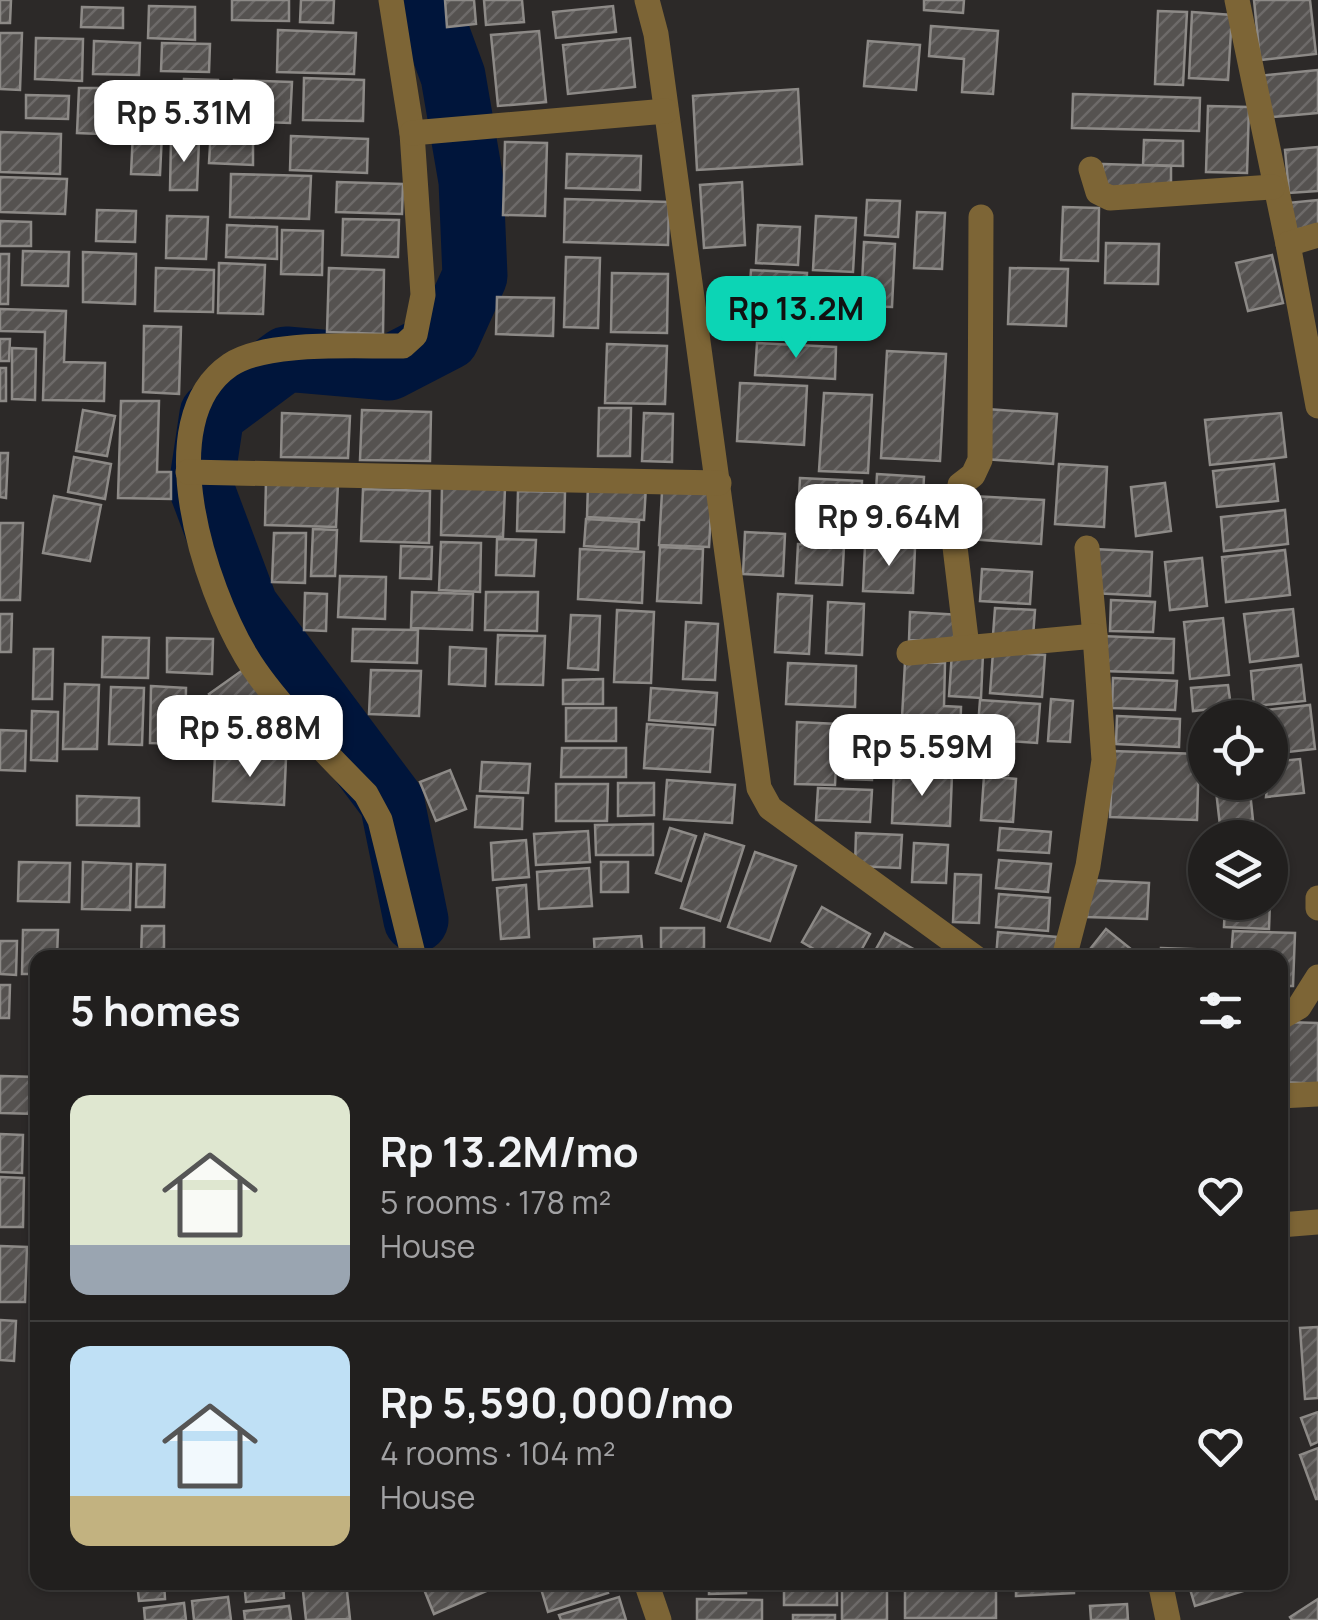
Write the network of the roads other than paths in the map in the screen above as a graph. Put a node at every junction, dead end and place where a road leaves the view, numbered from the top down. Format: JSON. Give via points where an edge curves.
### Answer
{"nodes":[{"id":1,"x":391,"y":0,"type":"edge"},
{"id":2,"x":647,"y":0,"type":"edge"},
{"id":3,"x":1237,"y":0,"type":"edge"},
{"id":4,"x":666,"y":111,"type":"junction"},
{"id":5,"x":420,"y":133,"type":"junction"},
{"id":6,"x":1091,"y":169,"type":"dead end"},
{"id":7,"x":1273,"y":187,"type":"junction"},
{"id":8,"x":981,"y":217,"type":"dead end"},
{"id":9,"x":1318,"y":235,"type":"edge"},
{"id":10,"x":1288,"y":244,"type":"junction"},
{"id":11,"x":1318,"y":406,"type":"edge"},
{"id":12,"x":192,"y":472,"type":"junction"},
{"id":13,"x":719,"y":483,"type":"junction"},
{"id":14,"x":1087,"y":548,"type":"dead end"},
{"id":15,"x":1095,"y":636,"type":"junction"},
{"id":16,"x":967,"y":647,"type":"junction"},
{"id":17,"x":909,"y":653,"type":"dead end"},
{"id":18,"x":1318,"y":898,"type":"edge"},
{"id":19,"x":1318,"y":908,"type":"edge"},
{"id":20,"x":412,"y":950,"type":"edge"},
{"id":21,"x":965,"y":950,"type":"edge"},
{"id":22,"x":1066,"y":950,"type":"edge"},
{"id":23,"x":1318,"y":977,"type":"edge"},
{"id":24,"x":1288,"y":1013,"type":"edge"},
{"id":25,"x":1318,"y":1094,"type":"edge"},
{"id":26,"x":1288,"y":1096,"type":"edge"},
{"id":27,"x":1318,"y":1222,"type":"edge"},
{"id":28,"x":1288,"y":1225,"type":"edge"},
{"id":29,"x":649,"y":1590,"type":"edge"},
{"id":30,"x":1162,"y":1590,"type":"edge"},
{"id":31,"x":659,"y":1620,"type":"edge"},
{"id":32,"x":1168,"y":1620,"type":"edge"}],
"edges":[{"from":1,"to":5,"type":"street"},
{"from":2,"to":4,"type":"street"},
{"from":3,"to":7,"type":"street"},
{"from":4,"to":5,"type":"street"},
{"from":4,"to":13,"type":"street"},
{"from":5,"to":12,"type":"street","via":[[423,294],[415,335],[404,346],[290,350],[231,364],[207,388],[198,409]]},
{"from":6,"to":7,"type":"street","via":[[1098,192],[1110,198]]},
{"from":7,"to":10,"type":"street"},
{"from":8,"to":16,"type":"street","via":[[980,460],[960,485],[956,547]]},
{"from":9,"to":10,"type":"street"},
{"from":10,"to":11,"type":"street"},
{"from":12,"to":13,"type":"street"},
{"from":12,"to":20,"type":"street","via":[[209,580],[247,658],[366,794],[380,820]]},
{"from":13,"to":21,"type":"street","via":[[764,800]]},
{"from":14,"to":15,"type":"street"},
{"from":15,"to":16,"type":"street"},
{"from":15,"to":22,"type":"street","via":[[1102,778]]},
{"from":16,"to":17,"type":"street"},
{"from":18,"to":19,"type":"street"},
{"from":23,"to":24,"type":"street"},
{"from":25,"to":26,"type":"street"},
{"from":27,"to":28,"type":"street"},
{"from":29,"to":31,"type":"street"},
{"from":30,"to":32,"type":"street"}]}
